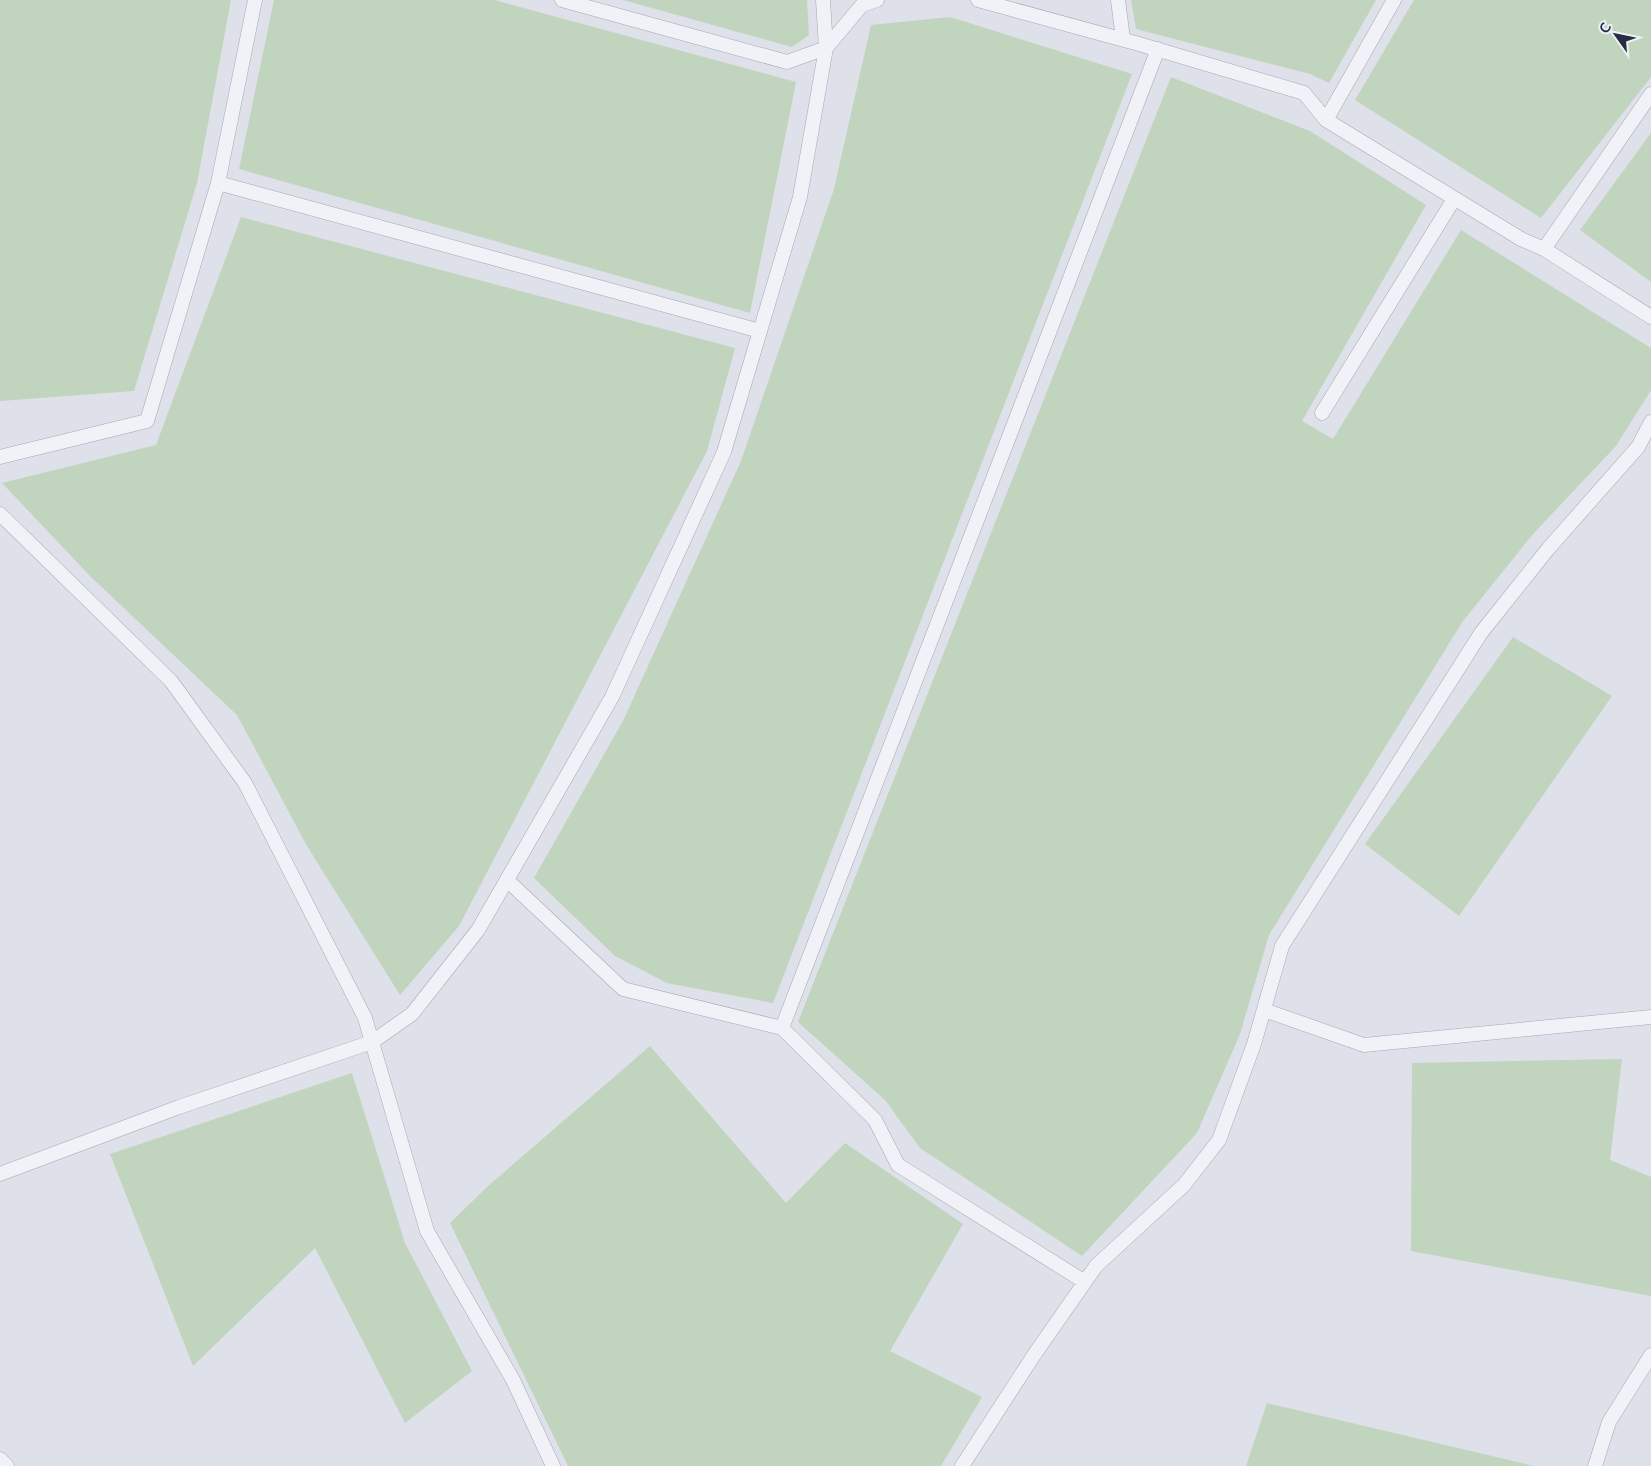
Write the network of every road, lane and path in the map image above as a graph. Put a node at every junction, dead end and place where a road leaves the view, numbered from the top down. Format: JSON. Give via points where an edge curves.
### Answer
{"nodes":[{"id":1,"x":255,"y":0,"type":"edge"},
{"id":2,"x":562,"y":0,"type":"edge"},
{"id":3,"x":823,"y":0,"type":"edge"},
{"id":4,"x":876,"y":0,"type":"edge"},
{"id":5,"x":978,"y":0,"type":"edge"},
{"id":6,"x":1118,"y":0,"type":"edge"},
{"id":7,"x":1394,"y":0,"type":"edge"},
{"id":8,"x":1123,"y":39,"type":"junction"},
{"id":9,"x":826,"y":48,"type":"junction"},
{"id":10,"x":1158,"y":49,"type":"junction"},
{"id":11,"x":1651,"y":94,"type":"edge"},
{"id":12,"x":1326,"y":120,"type":"junction"},
{"id":13,"x":218,"y":183,"type":"junction"},
{"id":14,"x":1454,"y":199,"type":"junction"},
{"id":15,"x":1544,"y":249,"type":"junction"},
{"id":16,"x":1651,"y":317,"type":"edge"},
{"id":17,"x":760,"y":330,"type":"junction"},
{"id":18,"x":1322,"y":413,"type":"dead end"},
{"id":19,"x":1651,"y":422,"type":"edge"},
{"id":20,"x":0,"y":457,"type":"edge"},
{"id":21,"x":0,"y":514,"type":"edge"},
{"id":22,"x":507,"y":880,"type":"junction"},
{"id":23,"x":1264,"y":1010,"type":"junction"},
{"id":24,"x":1651,"y":1017,"type":"edge"},
{"id":25,"x":782,"y":1028,"type":"junction"},
{"id":26,"x":372,"y":1042,"type":"junction"},
{"id":27,"x":0,"y":1174,"type":"edge"},
{"id":28,"x":1085,"y":1282,"type":"junction"},
{"id":29,"x":1651,"y":1355,"type":"edge"},
{"id":30,"x":0,"y":1459,"type":"edge"},
{"id":31,"x":7,"y":1466,"type":"edge"},
{"id":32,"x":553,"y":1466,"type":"edge"},
{"id":33,"x":962,"y":1466,"type":"edge"},
{"id":34,"x":1595,"y":1466,"type":"edge"}],
"edges":[{"from":1,"to":13,"type":"lane"},
{"from":2,"to":9,"type":"lane","via":[[787,62]]},
{"from":3,"to":9,"type":"lane"},
{"from":4,"to":9,"type":"lane","via":[[862,5]]},
{"from":5,"to":8,"type":"lane"},
{"from":6,"to":8,"type":"lane"},
{"from":7,"to":12,"type":"lane"},
{"from":8,"to":10,"type":"lane"},
{"from":9,"to":17,"type":"lane","via":[[800,197]]},
{"from":10,"to":12,"type":"lane","via":[[1304,93]]},
{"from":10,"to":25,"type":"lane"},
{"from":11,"to":15,"type":"lane"},
{"from":12,"to":14,"type":"lane"},
{"from":13,"to":17,"type":"lane"},
{"from":13,"to":20,"type":"lane","via":[[147,421]]},
{"from":14,"to":15,"type":"lane"},
{"from":14,"to":18,"type":"lane"},
{"from":15,"to":16,"type":"lane"},
{"from":17,"to":22,"type":"lane","via":[[724,452],[612,697]]},
{"from":19,"to":23,"type":"lane","via":[[1638,447],[1548,549],[1481,633],[1282,946]]},
{"from":21,"to":26,"type":"lane","via":[[171,681],[245,783],[365,1018]]},
{"from":22,"to":25,"type":"lane","via":[[623,989]]},
{"from":22,"to":26,"type":"lane","via":[[478,930],[412,1014]]},
{"from":23,"to":24,"type":"lane","via":[[1364,1045]]},
{"from":23,"to":28,"type":"lane","via":[[1219,1140],[1184,1185],[1096,1266]]},
{"from":25,"to":28,"type":"lane","via":[[875,1120],[898,1165]]},
{"from":26,"to":27,"type":"lane","via":[[179,1107]]},
{"from":26,"to":32,"type":"lane","via":[[427,1231],[513,1380]]},
{"from":28,"to":33,"type":"lane"},
{"from":29,"to":34,"type":"lane","via":[[1609,1422]]},
{"from":30,"to":31,"type":"lane"}]}
